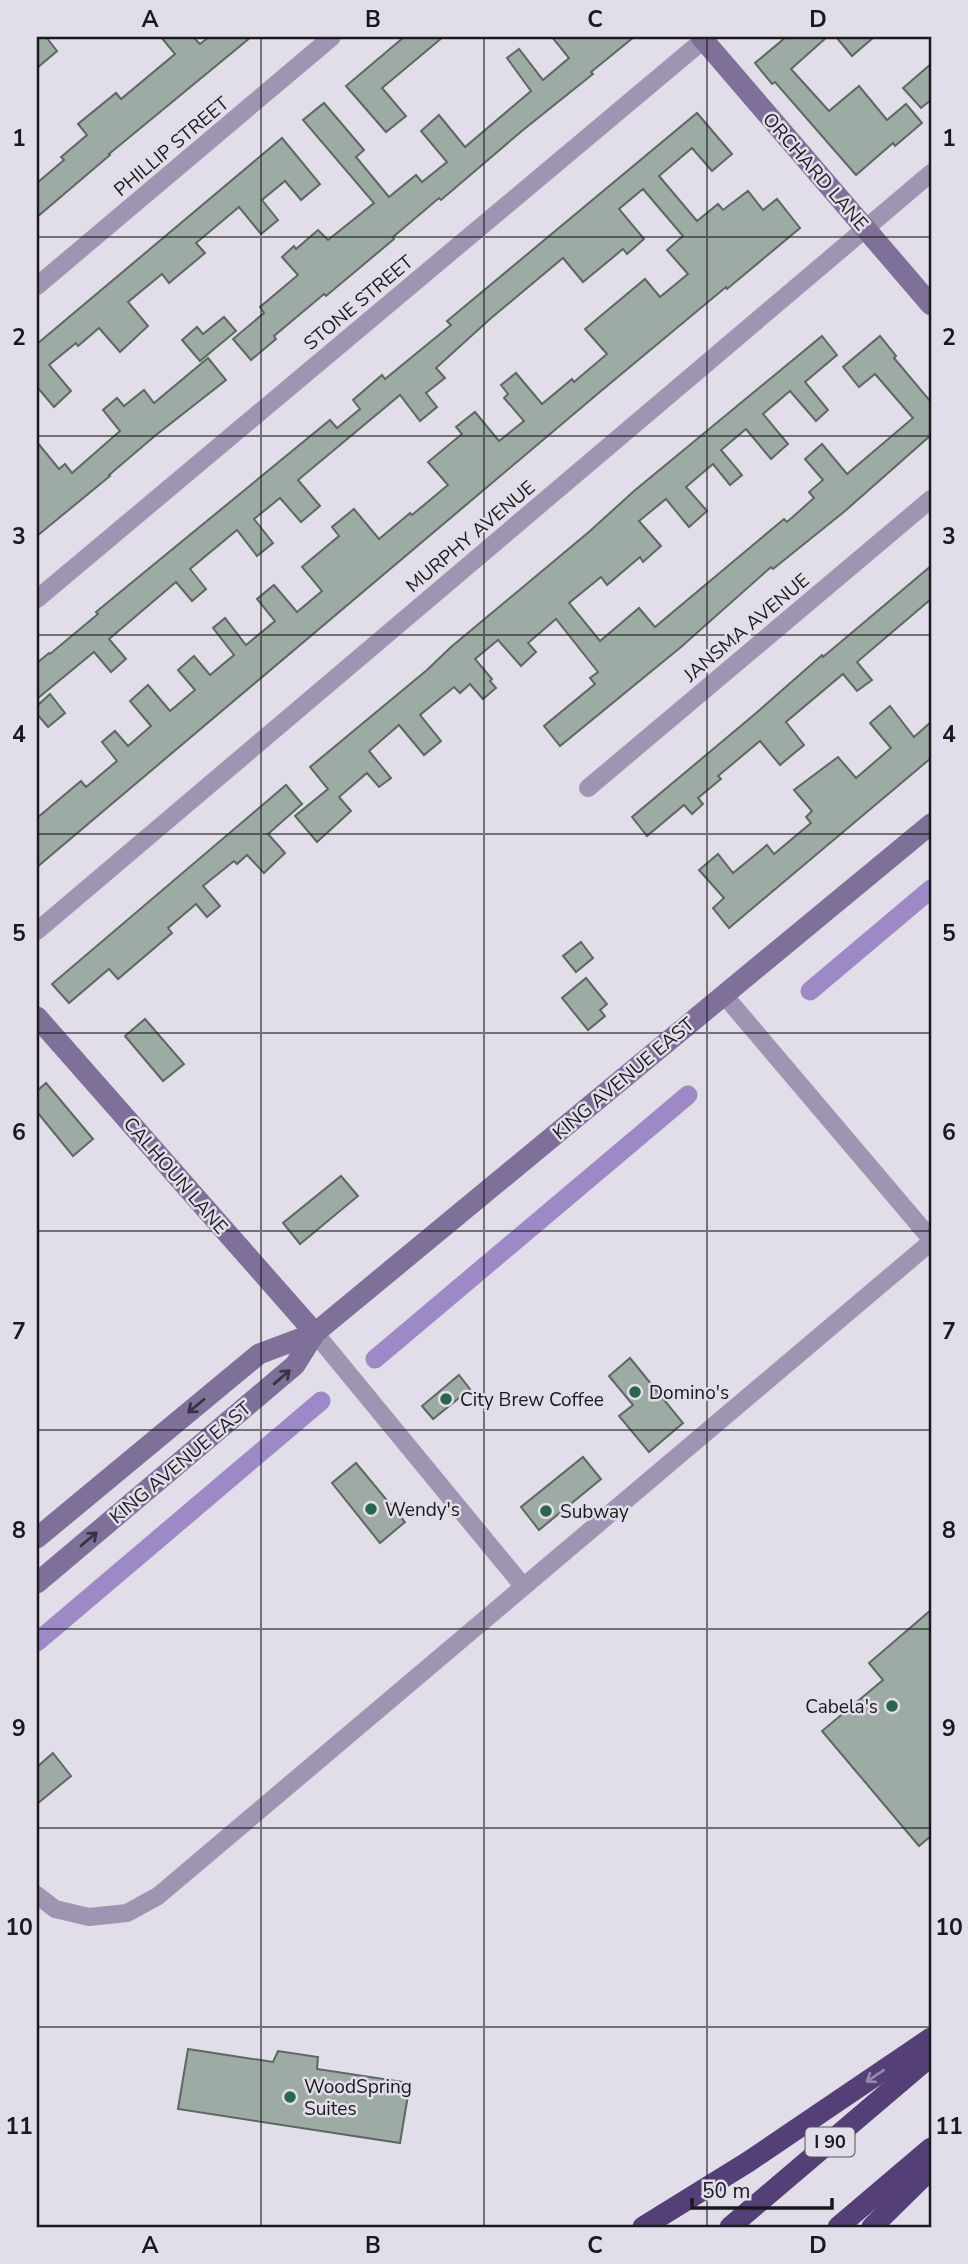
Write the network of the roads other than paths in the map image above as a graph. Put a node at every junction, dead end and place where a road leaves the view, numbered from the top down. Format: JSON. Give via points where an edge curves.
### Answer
{"nodes":[{"id":1,"x":332,"y":37,"type":"edge"},
{"id":2,"x":704,"y":38,"type":"edge"},
{"id":3,"x":931,"y":173,"type":"edge"},
{"id":4,"x":865,"y":228,"type":"junction"},
{"id":5,"x":37,"y":286,"type":"edge"},
{"id":6,"x":931,"y":305,"type":"edge"},
{"id":7,"x":931,"y":499,"type":"edge"},
{"id":8,"x":37,"y":598,"type":"edge"},
{"id":9,"x":588,"y":788,"type":"dead end"},
{"id":10,"x":931,"y":824,"type":"edge"},
{"id":11,"x":37,"y":931,"type":"edge"},
{"id":12,"x":724,"y":995,"type":"junction"},
{"id":13,"x":38,"y":1020,"type":"edge"},
{"id":14,"x":931,"y":1240,"type":"edge"},
{"id":15,"x":315,"y":1333,"type":"junction"},
{"id":16,"x":37,"y":1538,"type":"edge"},
{"id":17,"x":37,"y":1583,"type":"edge"},
{"id":18,"x":523,"y":1586,"type":"junction"},
{"id":19,"x":37,"y":1895,"type":"edge"},
{"id":20,"x":931,"y":2038,"type":"edge"},
{"id":21,"x":931,"y":2056,"type":"edge"},
{"id":22,"x":931,"y":2148,"type":"edge"},
{"id":23,"x":931,"y":2169,"type":"edge"},
{"id":24,"x":643,"y":2227,"type":"edge"},
{"id":25,"x":730,"y":2227,"type":"edge"},
{"id":26,"x":838,"y":2227,"type":"edge"},
{"id":27,"x":872,"y":2227,"type":"edge"}],
"edges":[{"from":1,"to":5,"type":"street","name":"PHILLIP STREET"},
{"from":2,"to":4,"type":"main road","name":"ORCHARD LANE"},
{"from":2,"to":8,"type":"street","name":"STONE STREET"},
{"from":3,"to":4,"type":"street","name":"MURPHY AVENUE"},
{"from":4,"to":6,"type":"main road","name":"ORCHARD LANE"},
{"from":4,"to":11,"type":"street","name":"MURPHY AVENUE"},
{"from":7,"to":9,"type":"street","name":"JANSMA AVENUE"},
{"from":10,"to":12,"type":"main road","name":"KING AVENUE EAST"},
{"from":12,"to":14,"type":"street"},
{"from":12,"to":15,"type":"main road","name":"KING AVENUE EAST"},
{"from":13,"to":15,"type":"main road","name":"CALHOUN LANE"},
{"from":14,"to":18,"type":"street"},
{"from":15,"to":16,"type":"main road","name":"KING AVENUE EAST","one_way":true,"via":[[259,1354]]},
{"from":17,"to":15,"type":"main road","name":"KING AVENUE EAST","one_way":true,"via":[[295,1365]]},
{"from":15,"to":18,"type":"street"},
{"from":18,"to":19,"type":"street","via":[[158,1896],[127,1913],[89,1917],[55,1909]]},
{"from":20,"to":24,"type":"highway","one_way":true},
{"from":21,"to":25,"type":"highway","number":"I 90"},
{"from":22,"to":26,"type":"highway"},
{"from":23,"to":27,"type":"highway"}]}
